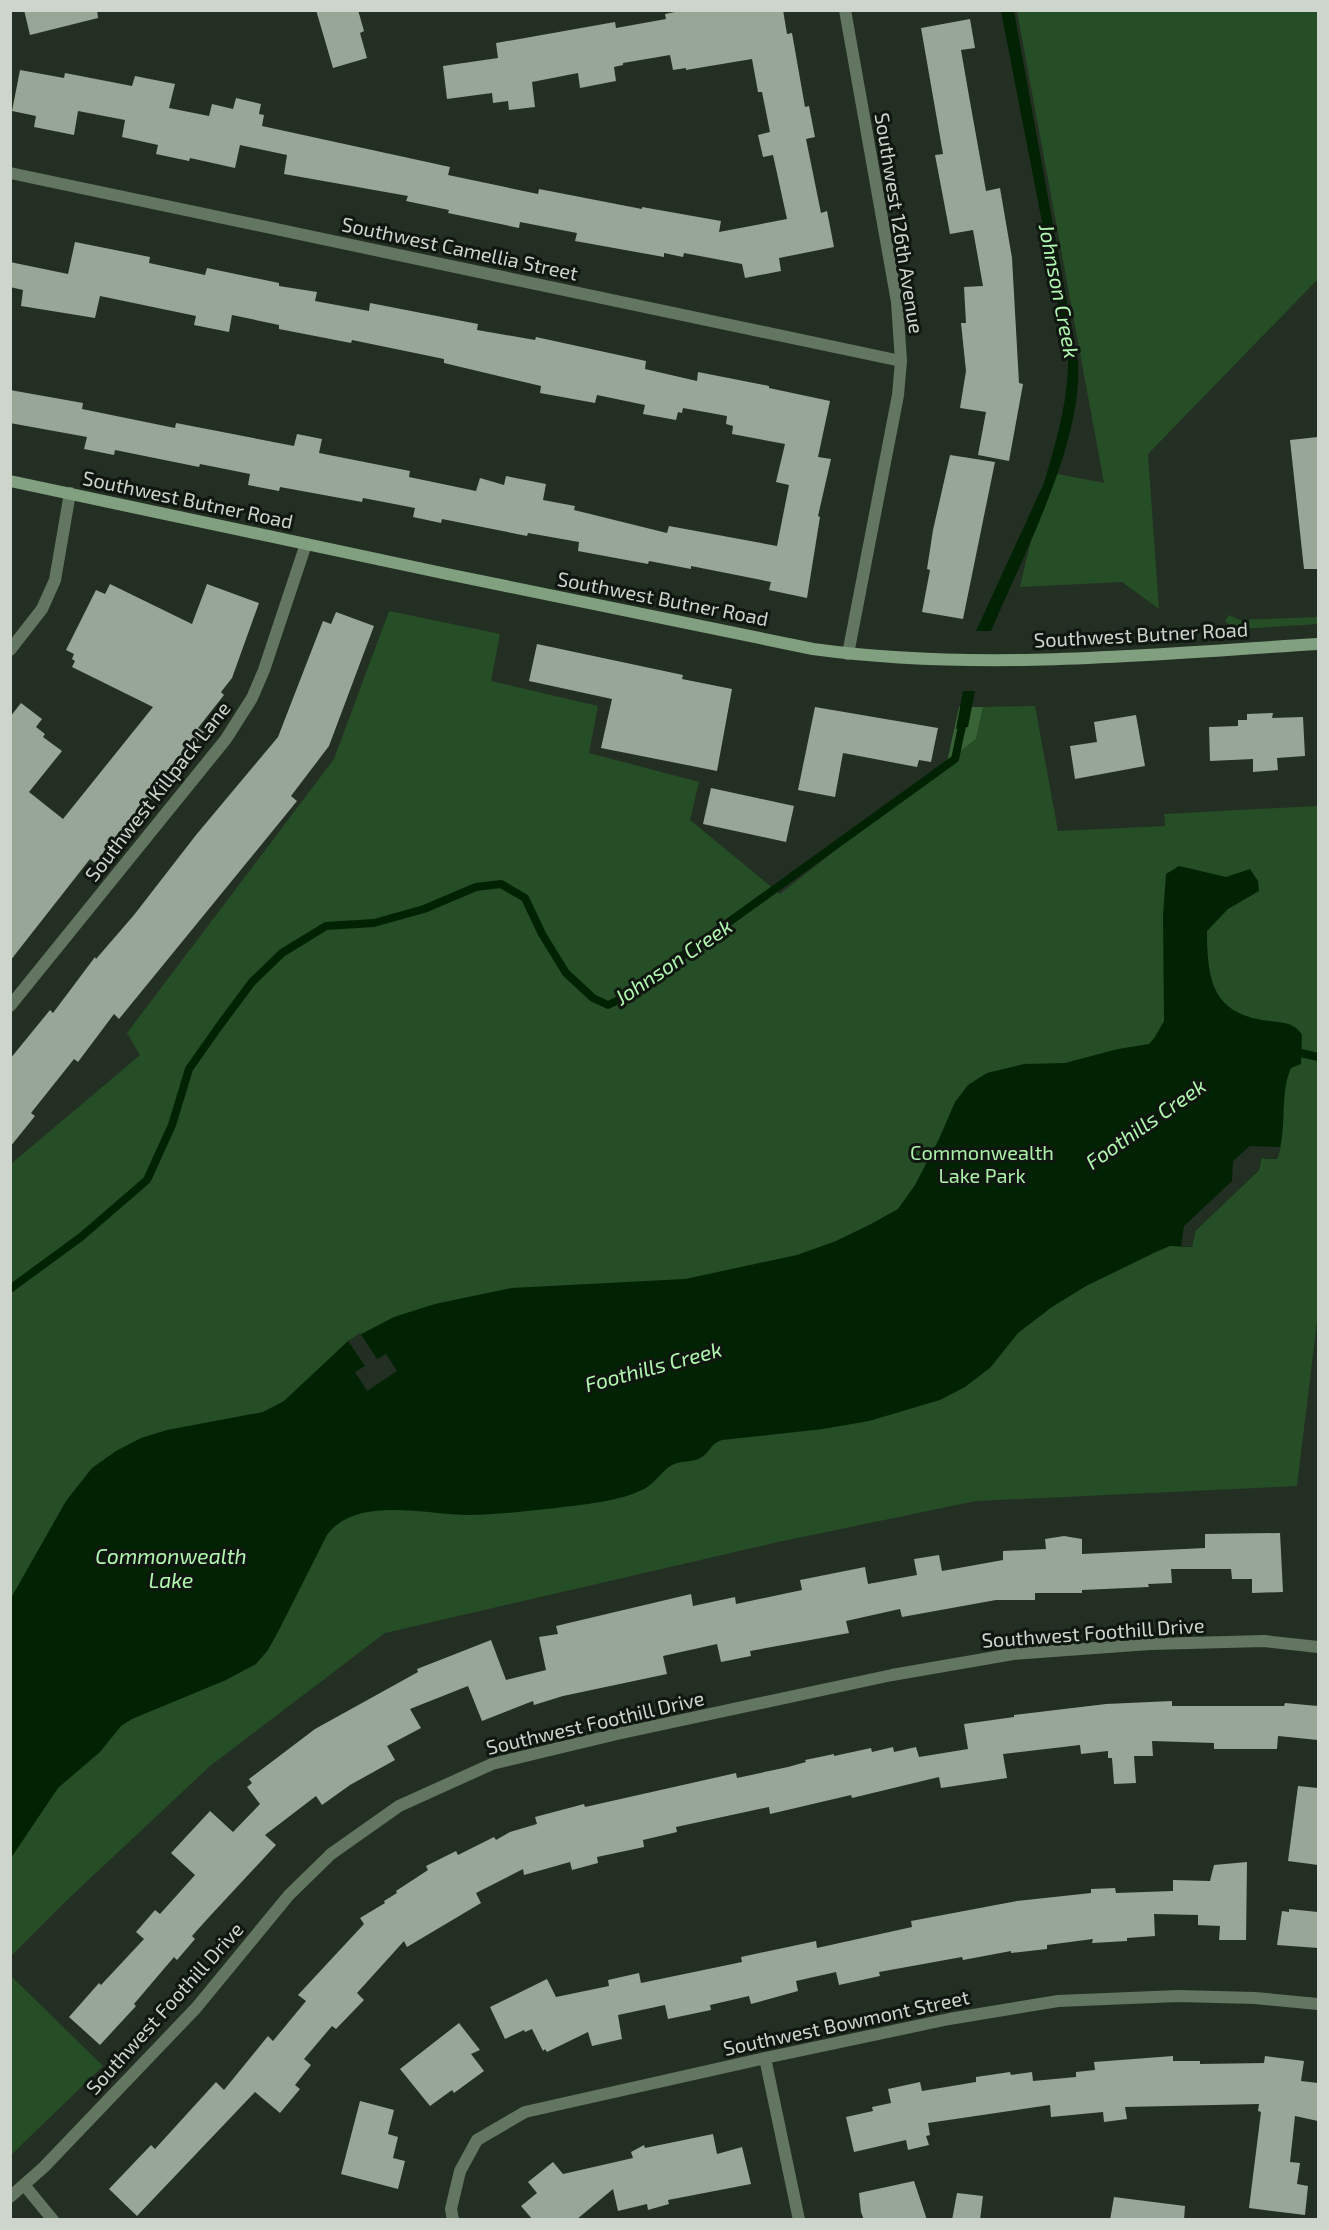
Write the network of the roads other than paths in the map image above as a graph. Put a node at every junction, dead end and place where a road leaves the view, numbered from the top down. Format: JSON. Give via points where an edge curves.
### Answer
{"nodes":[{"id":1,"x":844,"y":10,"type":"edge"},
{"id":2,"x":10,"y":173,"type":"edge"},
{"id":3,"x":901,"y":361,"type":"junction"},
{"id":4,"x":10,"y":481,"type":"edge"},
{"id":5,"x":69,"y":493,"type":"junction"},
{"id":6,"x":306,"y":544,"type":"junction"},
{"id":7,"x":1318,"y":644,"type":"edge"},
{"id":8,"x":10,"y":650,"type":"edge"},
{"id":9,"x":848,"y":654,"type":"junction"},
{"id":10,"x":10,"y":1006,"type":"edge"},
{"id":11,"x":1318,"y":1647,"type":"edge"},
{"id":12,"x":1318,"y":2004,"type":"edge"},
{"id":13,"x":765,"y":2058,"type":"junction"},
{"id":14,"x":25,"y":2186,"type":"junction"},
{"id":15,"x":10,"y":2197,"type":"edge"},
{"id":16,"x":52,"y":2220,"type":"edge"},
{"id":17,"x":453,"y":2220,"type":"edge"},
{"id":18,"x":799,"y":2220,"type":"edge"}],
"edges":[{"from":1,"to":3,"type":"street","name":"Southwest 126th Avenue","via":[[897,302]]},
{"from":2,"to":3,"type":"street","name":"Southwest Camellia Street"},
{"from":3,"to":9,"type":"street","name":"Southwest 126th Avenue"},
{"from":4,"to":5,"type":"street","name":"Southwest Butner Road"},
{"from":5,"to":6,"type":"street","name":"Southwest Butner Road"},
{"from":5,"to":8,"type":"street","via":[[55,580],[42,609]]},
{"from":6,"to":9,"type":"street","name":"Southwest Butner Road"},
{"from":6,"to":10,"type":"street","name":"Southwest Killpack Lane","via":[[264,670],[236,725]]},
{"from":7,"to":9,"type":"street","name":"Southwest Butner Road","via":[[1073,658],[900,659]]},
{"from":11,"to":14,"type":"street","name":"Southwest Foothill Drive","via":[[1264,1641],[1013,1654],[880,1678],[492,1764],[399,1806],[331,1854],[289,1895],[196,2008]]},
{"from":12,"to":13,"type":"street","name":"Southwest Bowmont Street","via":[[1179,1996],[1059,2001],[949,2019]]},
{"from":13,"to":17,"type":"street","name":"Southwest Bowmont Street","via":[[525,2112],[477,2140],[460,2171],[451,2209]]},
{"from":13,"to":18,"type":"street"},
{"from":14,"to":15,"type":"street","name":"Southwest Foothill Drive"},
{"from":14,"to":16,"type":"street"}]}
